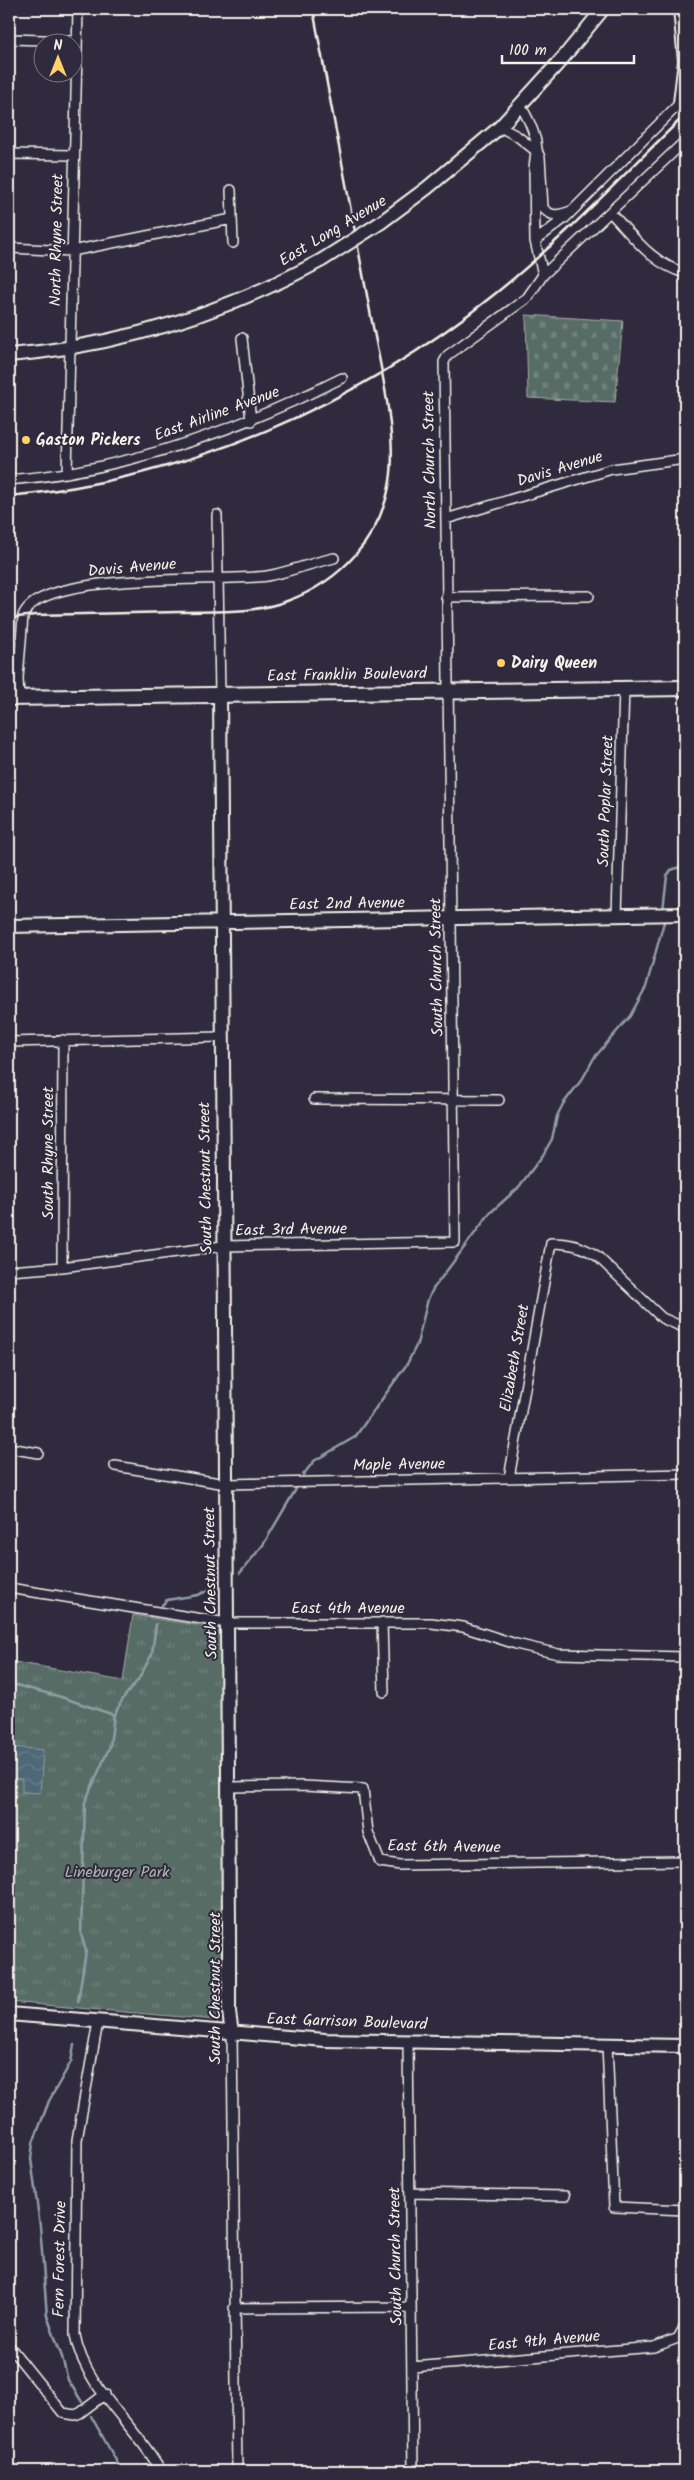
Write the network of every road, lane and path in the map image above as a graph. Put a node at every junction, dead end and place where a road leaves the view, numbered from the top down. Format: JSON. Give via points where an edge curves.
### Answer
{"nodes":[{"id":1,"x":78,"y":9,"type":"edge"},
{"id":2,"x":603,"y":9,"type":"edge"},
{"id":3,"x":680,"y":9,"type":"edge"},
{"id":4,"x":77,"y":32,"type":"edge"},
{"id":5,"x":9,"y":39,"type":"edge"},
{"id":6,"x":32,"y":40,"type":"edge"},
{"id":7,"x":685,"y":61,"type":"edge"},
{"id":8,"x":76,"y":82,"type":"edge"},
{"id":9,"x":682,"y":100,"type":"edge"},
{"id":10,"x":520,"y":106,"type":"junction"},
{"id":11,"x":500,"y":127,"type":"junction"},
{"id":12,"x":685,"y":141,"type":"edge"},
{"id":13,"x":536,"y":151,"type":"junction"},
{"id":14,"x":9,"y":154,"type":"edge"},
{"id":15,"x":73,"y":155,"type":"junction"},
{"id":16,"x":231,"y":190,"type":"dead end"},
{"id":17,"x":573,"y":210,"type":"junction"},
{"id":18,"x":610,"y":212,"type":"junction"},
{"id":19,"x":232,"y":219,"type":"junction"},
{"id":20,"x":535,"y":241,"type":"junction"},
{"id":21,"x":233,"y":243,"type":"dead end"},
{"id":22,"x":9,"y":248,"type":"edge"},
{"id":23,"x":72,"y":251,"type":"junction"},
{"id":24,"x":685,"y":273,"type":"edge"},
{"id":25,"x":544,"y":275,"type":"junction"},
{"id":26,"x":242,"y":338,"type":"dead end"},
{"id":27,"x":69,"y":348,"type":"junction"},
{"id":28,"x":9,"y":355,"type":"edge"},
{"id":29,"x":342,"y":378,"type":"dead end"},
{"id":30,"x":251,"y":420,"type":"junction"},
{"id":31,"x":685,"y":459,"type":"edge"},
{"id":32,"x":67,"y":472,"type":"junction"},
{"id":33,"x":9,"y":480,"type":"edge"},
{"id":34,"x":217,"y":514,"type":"dead end"},
{"id":35,"x":446,"y":518,"type":"junction"},
{"id":36,"x":334,"y":558,"type":"dead end"},
{"id":37,"x":219,"y":577,"type":"junction"},
{"id":38,"x":589,"y":596,"type":"dead end"},
{"id":39,"x":446,"y":597,"type":"junction"},
{"id":40,"x":624,"y":688,"type":"junction"},
{"id":41,"x":685,"y":688,"type":"edge"},
{"id":42,"x":448,"y":690,"type":"junction"},
{"id":43,"x":220,"y":694,"type":"junction"},
{"id":44,"x":14,"y":698,"type":"edge"},
{"id":45,"x":685,"y":914,"type":"edge"},
{"id":46,"x":617,"y":915,"type":"junction"},
{"id":47,"x":451,"y":918,"type":"junction"},
{"id":48,"x":221,"y":922,"type":"junction"},
{"id":49,"x":9,"y":926,"type":"edge"},
{"id":50,"x":221,"y":1037,"type":"junction"},
{"id":51,"x":63,"y":1040,"type":"junction"},
{"id":52,"x":9,"y":1042,"type":"edge"},
{"id":53,"x":314,"y":1099,"type":"dead end"},
{"id":54,"x":453,"y":1100,"type":"junction"},
{"id":55,"x":499,"y":1100,"type":"dead end"},
{"id":56,"x":455,"y":1242,"type":"joint"},
{"id":57,"x":223,"y":1246,"type":"junction"},
{"id":58,"x":62,"y":1267,"type":"junction"},
{"id":59,"x":9,"y":1271,"type":"edge"},
{"id":60,"x":685,"y":1328,"type":"edge"},
{"id":61,"x":9,"y":1448,"type":"edge"},
{"id":62,"x":38,"y":1453,"type":"dead end"},
{"id":63,"x":114,"y":1466,"type":"dead end"},
{"id":64,"x":685,"y":1474,"type":"edge"},
{"id":65,"x":509,"y":1478,"type":"junction"},
{"id":66,"x":226,"y":1484,"type":"junction"},
{"id":67,"x":9,"y":1588,"type":"edge"},
{"id":68,"x":382,"y":1622,"type":"junction"},
{"id":69,"x":227,"y":1623,"type":"junction"},
{"id":70,"x":685,"y":1657,"type":"edge"},
{"id":71,"x":384,"y":1692,"type":"dead end"},
{"id":72,"x":230,"y":1787,"type":"junction"},
{"id":73,"x":685,"y":1862,"type":"edge"},
{"id":74,"x":9,"y":2014,"type":"edge"},
{"id":75,"x":98,"y":2022,"type":"junction"},
{"id":76,"x":232,"y":2034,"type":"junction"},
{"id":77,"x":408,"y":2041,"type":"junction"},
{"id":78,"x":607,"y":2044,"type":"junction"},
{"id":79,"x":685,"y":2046,"type":"edge"},
{"id":80,"x":410,"y":2193,"type":"junction"},
{"id":81,"x":565,"y":2196,"type":"dead end"},
{"id":82,"x":685,"y":2210,"type":"edge"},
{"id":83,"x":411,"y":2307,"type":"junction"},
{"id":84,"x":234,"y":2308,"type":"junction"},
{"id":85,"x":685,"y":2326,"type":"edge"},
{"id":86,"x":9,"y":2346,"type":"edge"},
{"id":87,"x":412,"y":2367,"type":"junction"},
{"id":88,"x":105,"y":2394,"type":"junction"},
{"id":89,"x":162,"y":2471,"type":"edge"},
{"id":90,"x":237,"y":2471,"type":"edge"},
{"id":91,"x":414,"y":2471,"type":"edge"}],
"edges":[{"from":1,"to":4,"type":"street","name":"North Rhyne Street"},
{"from":2,"to":10,"type":"street","name":"East Long Avenue"},
{"from":3,"to":7,"type":"street"},
{"from":5,"to":6,"type":"street"},
{"from":7,"to":9,"type":"street"},
{"from":8,"to":15,"type":"street","name":"North Rhyne Street"},
{"from":9,"to":17,"type":"street"},
{"from":10,"to":11,"type":"street","name":"East Long Avenue"},
{"from":10,"to":13,"type":"street","via":[[536,141]]},
{"from":11,"to":13,"type":"street"},
{"from":11,"to":27,"type":"street","name":"East Long Avenue","bridge":true,"via":[[380,223],[322,260],[270,287],[191,318]]},
{"from":12,"to":18,"type":"street"},
{"from":13,"to":17,"type":"street","via":[[540,157],[543,208],[557,215]]},
{"from":13,"to":20,"type":"street"},
{"from":14,"to":15,"type":"street"},
{"from":15,"to":23,"type":"street","name":"North Rhyne Street"},
{"from":16,"to":19,"type":"street"},
{"from":17,"to":20,"type":"street"},
{"from":18,"to":24,"type":"street","via":[[652,256],[673,270]]},
{"from":18,"to":25,"type":"street"},
{"from":19,"to":21,"type":"street"},
{"from":19,"to":23,"type":"street"},
{"from":20,"to":25,"type":"street"},
{"from":22,"to":23,"type":"street"},
{"from":23,"to":27,"type":"street","name":"North Rhyne Street"},
{"from":25,"to":35,"type":"street","name":"North Church Street","via":[[527,298],[448,355],[444,362]]},
{"from":26,"to":30,"type":"street"},
{"from":27,"to":28,"type":"street","name":"East Long Avenue"},
{"from":27,"to":32,"type":"street","name":"North Rhyne Street"},
{"from":29,"to":30,"type":"street","name":"East Airline Avenue"},
{"from":30,"to":32,"type":"street","name":"East Airline Avenue","via":[[165,450]]},
{"from":31,"to":35,"type":"street","name":"Davis Avenue","via":[[612,469]]},
{"from":32,"to":33,"type":"street","name":"East Airline Avenue"},
{"from":34,"to":37,"type":"street"},
{"from":35,"to":39,"type":"street","name":"North Church Street"},
{"from":36,"to":37,"type":"street","name":"Davis Avenue","via":[[267,576]]},
{"from":37,"to":43,"type":"street"},
{"from":37,"to":44,"type":"street","name":"Davis Avenue","via":[[85,587],[39,598],[26,608],[23,616]]},
{"from":38,"to":39,"type":"street"},
{"from":39,"to":42,"type":"street","name":"North Church Street"},
{"from":40,"to":41,"type":"main road","name":"East Franklin Boulevard"},
{"from":40,"to":42,"type":"main road","name":"East Franklin Boulevard"},
{"from":40,"to":46,"type":"street","name":"South Poplar Street"},
{"from":42,"to":43,"type":"main road","name":"East Franklin Boulevard"},
{"from":42,"to":47,"type":"street","name":"South Church Street"},
{"from":43,"to":44,"type":"main road","name":"East Franklin Boulevard"},
{"from":43,"to":48,"type":"street","name":"South Chestnut Street"},
{"from":45,"to":46,"type":"street","name":"East 2nd Avenue"},
{"from":46,"to":47,"type":"street","name":"East 2nd Avenue"},
{"from":47,"to":48,"type":"street","name":"East 2nd Avenue"},
{"from":47,"to":54,"type":"street","name":"South Church Street"},
{"from":48,"to":49,"type":"street","name":"East 2nd Avenue"},
{"from":48,"to":50,"type":"street","name":"South Chestnut Street"},
{"from":50,"to":51,"type":"street"},
{"from":50,"to":57,"type":"street","name":"South Chestnut Street"},
{"from":51,"to":52,"type":"street"},
{"from":51,"to":58,"type":"street","name":"South Rhyne Street"},
{"from":53,"to":54,"type":"street"},
{"from":54,"to":55,"type":"street"},
{"from":54,"to":56,"type":"street","name":"South Church Street"},
{"from":56,"to":57,"type":"street","name":"East 3rd Avenue"},
{"from":57,"to":58,"type":"street","name":"East 3rd Avenue"},
{"from":57,"to":66,"type":"street","name":"South Chestnut Street"},
{"from":58,"to":59,"type":"street","name":"East 3rd Avenue"},
{"from":60,"to":65,"type":"street","name":"Elizabeth Street","via":[[662,1318],[598,1256],[579,1246],[551,1243]]},
{"from":61,"to":62,"type":"street"},
{"from":63,"to":66,"type":"street","name":"Maple Avenue"},
{"from":64,"to":65,"type":"street","name":"Maple Avenue"},
{"from":65,"to":66,"type":"street","name":"Maple Avenue"},
{"from":66,"to":69,"type":"street","name":"South Chestnut Street"},
{"from":67,"to":69,"type":"street","name":"East 4th Avenue"},
{"from":68,"to":69,"type":"street","name":"East 4th Avenue"},
{"from":68,"to":70,"type":"street","name":"East 4th Avenue","via":[[463,1627],[558,1654]]},
{"from":68,"to":71,"type":"street"},
{"from":69,"to":72,"type":"street","name":"South Chestnut Street"},
{"from":72,"to":73,"type":"street","name":"East 6th Avenue","via":[[363,1789],[368,1832],[380,1862]]},
{"from":72,"to":76,"type":"street","name":"South Chestnut Street","via":[[229,2012]]},
{"from":74,"to":75,"type":"street","name":"East Garrison Boulevard"},
{"from":75,"to":76,"type":"street","name":"East Garrison Boulevard"},
{"from":75,"to":88,"type":"street","name":"Fern Forest Drive","via":[[77,2140],[75,2335],[83,2363]]},
{"from":76,"to":77,"type":"street","name":"East Garrison Boulevard"},
{"from":76,"to":84,"type":"street","name":"South Chestnut Street"},
{"from":77,"to":78,"type":"street","name":"East Garrison Boulevard"},
{"from":77,"to":80,"type":"street","name":"South Church Street"},
{"from":78,"to":79,"type":"street","name":"East Garrison Boulevard"},
{"from":78,"to":82,"type":"street","via":[[614,2207]]},
{"from":80,"to":81,"type":"street"},
{"from":80,"to":83,"type":"street","name":"South Church Street"},
{"from":83,"to":84,"type":"street"},
{"from":83,"to":87,"type":"street","name":"South Church Street"},
{"from":84,"to":90,"type":"street","name":"South Chestnut Street"},
{"from":85,"to":87,"type":"street","name":"East 9th Avenue","via":[[678,2338],[654,2347]]},
{"from":86,"to":88,"type":"street","via":[[58,2409],[67,2414],[80,2413]]},
{"from":87,"to":91,"type":"street","name":"South Church Street"},
{"from":88,"to":89,"type":"street","name":"Fern Forest Drive"}]}
